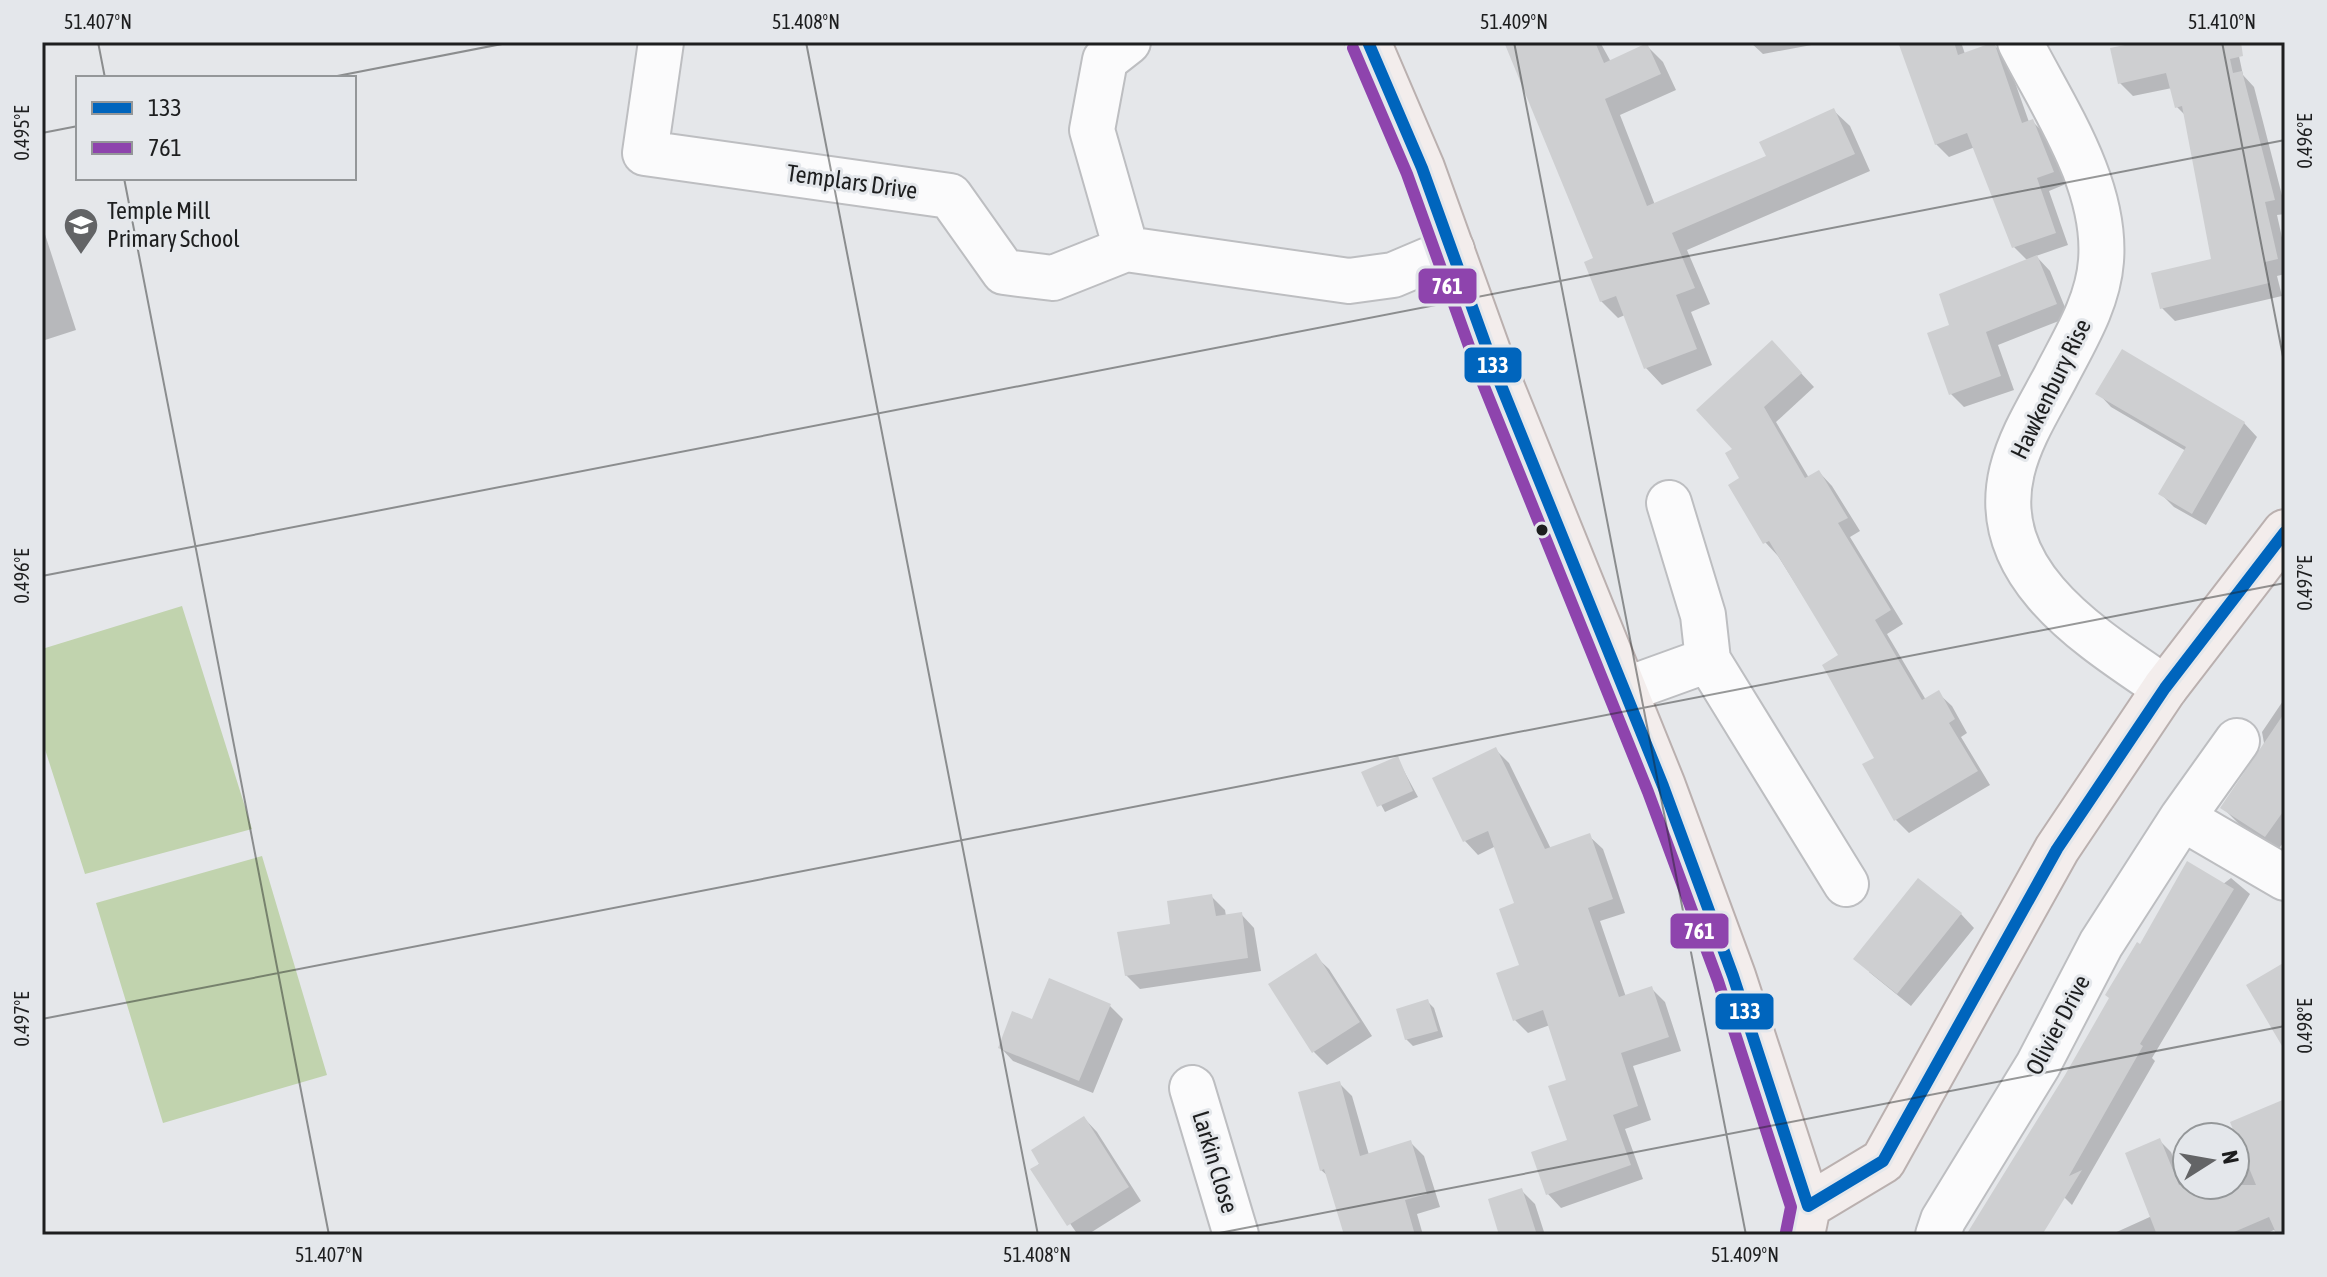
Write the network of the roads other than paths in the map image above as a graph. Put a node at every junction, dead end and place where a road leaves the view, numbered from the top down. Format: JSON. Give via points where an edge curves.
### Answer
{"nodes":[{"id":1,"x":661,"y":42,"type":"edge"},
{"id":2,"x":1128,"y":42,"type":"edge"},
{"id":3,"x":1368,"y":42,"type":"edge"},
{"id":4,"x":2020,"y":42,"type":"edge"},
{"id":5,"x":1126,"y":249,"type":"junction"},
{"id":6,"x":1452,"y":250,"type":"junction"},
{"id":7,"x":1669,"y":503,"type":"dead end"},
{"id":8,"x":2285,"y":532,"type":"edge"},
{"id":9,"x":1708,"y":660,"type":"junction"},
{"id":10,"x":2165,"y":688,"type":"junction"},
{"id":11,"x":1625,"y":690,"type":"junction"},
{"id":12,"x":2237,"y":741,"type":"dead end"},
{"id":13,"x":2182,"y":818,"type":"junction"},
{"id":14,"x":2285,"y":878,"type":"edge"},
{"id":15,"x":1846,"y":884,"type":"dead end"},
{"id":16,"x":1192,"y":1088,"type":"dead end"},
{"id":17,"x":1805,"y":1220,"type":"edge"},
{"id":18,"x":1236,"y":1235,"type":"edge"},
{"id":19,"x":1938,"y":1235,"type":"edge"}],
"edges":[{"from":1,"to":5,"type":"street","name":"Templars Drive","via":[[645,153],[950,196],[1004,272],[1053,278]]},
{"from":2,"to":5,"type":"street","via":[[1105,60],[1092,130]]},
{"from":3,"to":6,"type":"main road"},
{"from":4,"to":10,"type":"street","name":"Hawkenbury Rise","via":[[2087,178],[2098,216],[2101,261],[2085,321],[2017,454],[2010,487],[2011,524],[2023,558],[2055,605]]},
{"from":5,"to":6,"type":"street","name":"Templars Drive","via":[[1349,281],[1393,275]]},
{"from":6,"to":11,"type":"main road","via":[[1494,368]]},
{"from":7,"to":9,"type":"street","via":[[1703,615]]},
{"from":8,"to":10,"type":"main road"},
{"from":9,"to":11,"type":"street"},
{"from":9,"to":15,"type":"street"},
{"from":10,"to":17,"type":"main road","via":[[2057,849],[1883,1161]]},
{"from":11,"to":17,"type":"main road","via":[[1733,976]]},
{"from":12,"to":13,"type":"street","name":"Olivier Drive"},
{"from":13,"to":14,"type":"street"},
{"from":13,"to":19,"type":"street","name":"Olivier Drive","via":[[2101,944],[2038,1065]]},
{"from":16,"to":18,"type":"street","name":"Larkin Close"}]}
